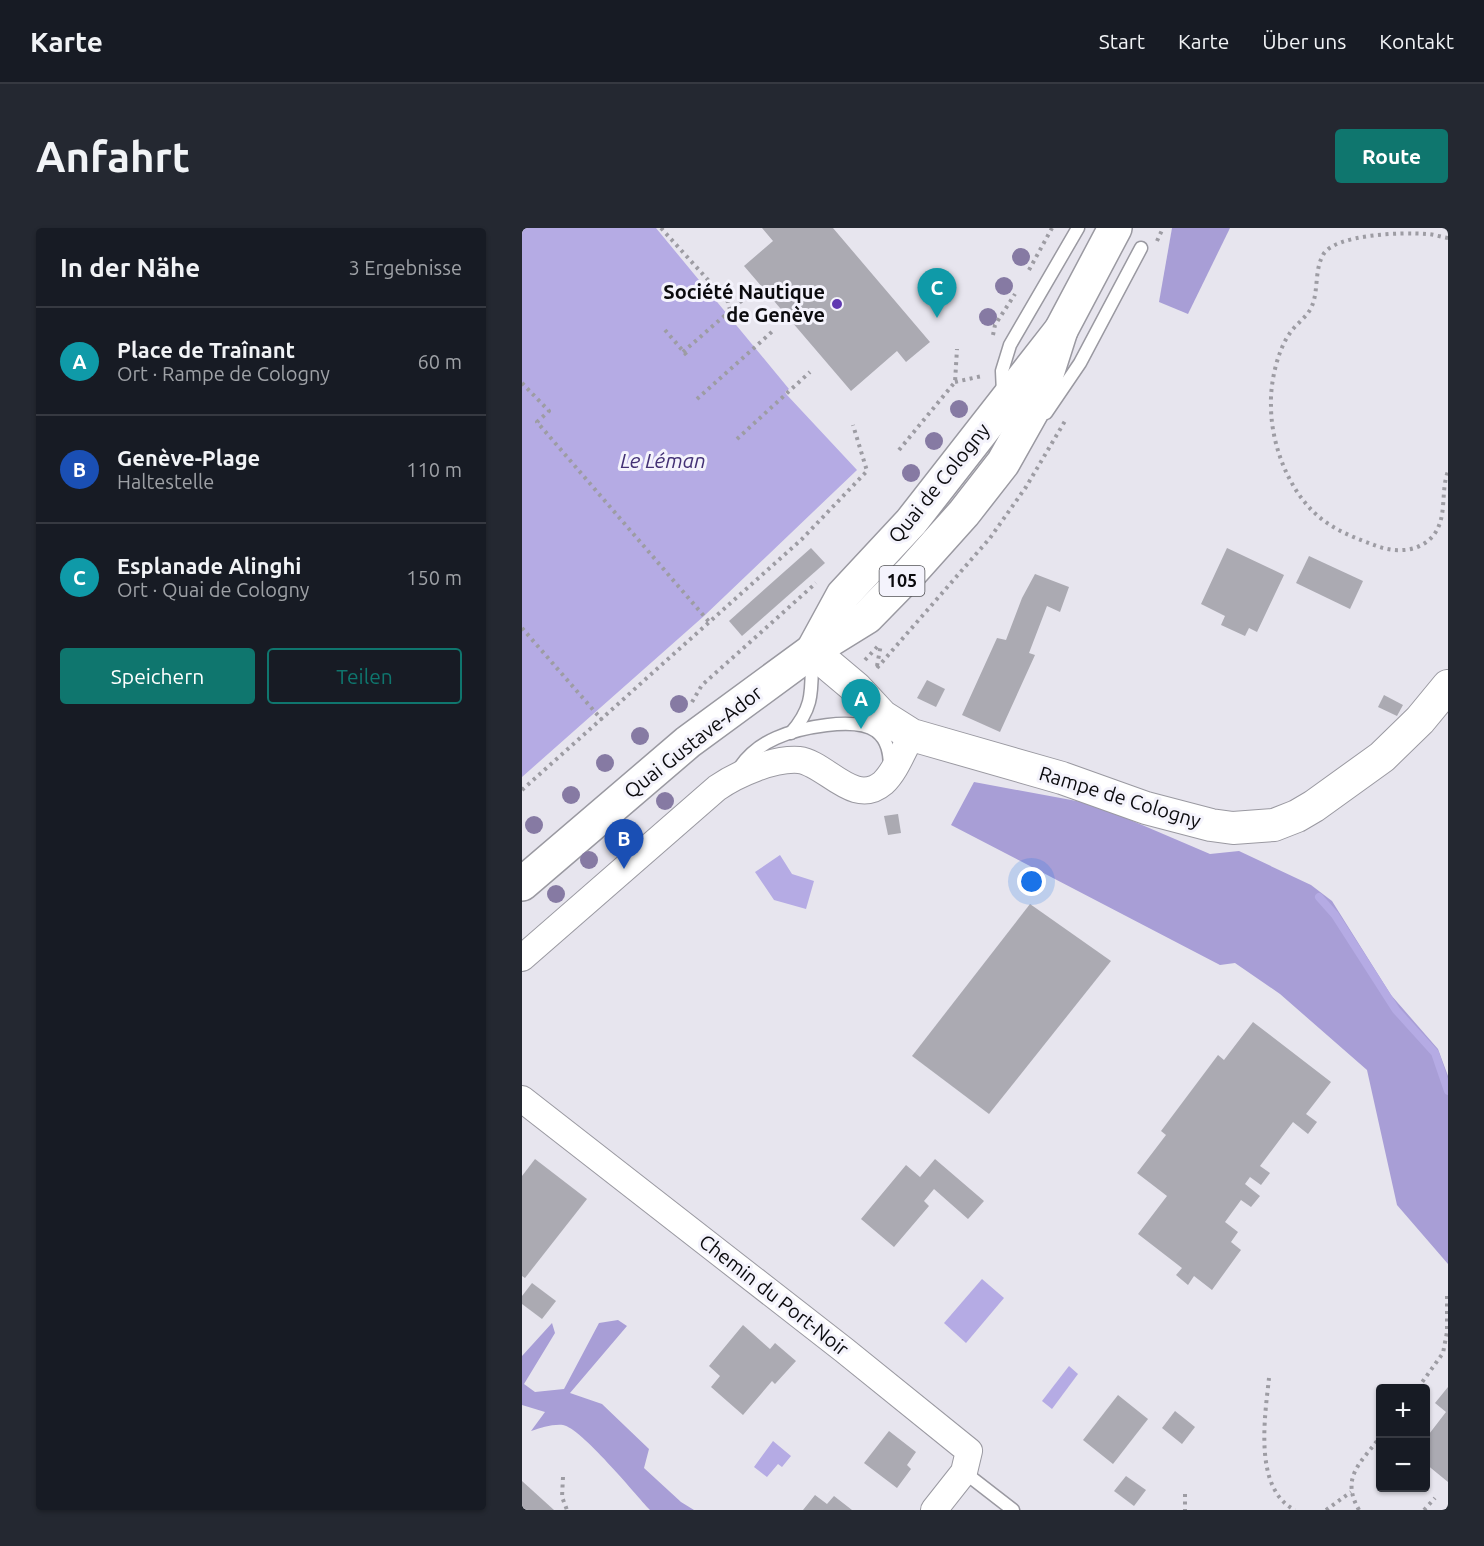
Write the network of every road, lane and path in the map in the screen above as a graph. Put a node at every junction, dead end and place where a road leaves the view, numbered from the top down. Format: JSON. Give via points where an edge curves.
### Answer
{"nodes":[{"id":1,"x":661,"y":228,"type":"edge"},
{"id":2,"x":1078,"y":228,"type":"edge"},
{"id":3,"x":1115,"y":228,"type":"edge"},
{"id":4,"x":1448,"y":238,"type":"edge"},
{"id":5,"x":1141,"y":248,"type":"dead end"},
{"id":6,"x":747,"y":296,"type":"dead end"},
{"id":7,"x":730,"y":310,"type":"junction"},
{"id":8,"x":775,"y":329,"type":"dead end"},
{"id":9,"x":665,"y":330,"type":"dead end"},
{"id":10,"x":1061,"y":330,"type":"junction"},
{"id":11,"x":957,"y":349,"type":"dead end"},
{"id":12,"x":683,"y":351,"type":"junction"},
{"id":13,"x":689,"y":358,"type":"dead end"},
{"id":14,"x":810,"y":372,"type":"dead end"},
{"id":15,"x":982,"y":376,"type":"dead end"},
{"id":16,"x":955,"y":382,"type":"junction"},
{"id":17,"x":522,"y":383,"type":"edge"},
{"id":18,"x":697,"y":399,"type":"dead end"},
{"id":19,"x":1004,"y":400,"type":"junction"},
{"id":20,"x":853,"y":425,"type":"dead end"},
{"id":21,"x":737,"y":439,"type":"dead end"},
{"id":22,"x":899,"y":450,"type":"dead end"},
{"id":23,"x":1003,"y":463,"type":"junction"},
{"id":24,"x":1448,"y":471,"type":"edge"},
{"id":25,"x":710,"y":623,"type":"junction"},
{"id":26,"x":522,"y":628,"type":"edge"},
{"id":27,"x":812,"y":651,"type":"junction"},
{"id":28,"x":1448,"y":686,"type":"edge"},
{"id":29,"x":602,"y":720,"type":"junction"},
{"id":30,"x":791,"y":733,"type":"junction"},
{"id":31,"x":912,"y":735,"type":"junction"},
{"id":32,"x":734,"y":776,"type":"junction"},
{"id":33,"x":887,"y":778,"type":"junction"},
{"id":34,"x":522,"y":790,"type":"edge"},
{"id":35,"x":522,"y":884,"type":"edge"},
{"id":36,"x":522,"y":958,"type":"edge"},
{"id":37,"x":522,"y":1099,"type":"edge"},
{"id":38,"x":1447,"y":1296,"type":"edge"},
{"id":39,"x":1269,"y":1378,"type":"dead end"},
{"id":40,"x":1421,"y":1384,"type":"edge"},
{"id":41,"x":1379,"y":1438,"type":"edge"},
{"id":42,"x":964,"y":1472,"type":"junction"},
{"id":43,"x":563,"y":1477,"type":"dead end"},
{"id":44,"x":1351,"y":1492,"type":"junction"},
{"id":45,"x":1185,"y":1494,"type":"dead end"},
{"id":46,"x":1435,"y":1498,"type":"dead end"},
{"id":47,"x":1329,"y":1509,"type":"edge"},
{"id":48,"x":567,"y":1510,"type":"edge"},
{"id":49,"x":934,"y":1510,"type":"edge"},
{"id":50,"x":1013,"y":1510,"type":"edge"},
{"id":51,"x":1185,"y":1510,"type":"edge"},
{"id":52,"x":1295,"y":1510,"type":"edge"},
{"id":53,"x":1359,"y":1510,"type":"edge"},
{"id":54,"x":1424,"y":1510,"type":"edge"}],
"edges":[{"from":1,"to":7,"type":"path","via":[[728,302]]},
{"from":2,"to":19,"type":"lane","via":[[1010,345],[1002,371]]},
{"from":3,"to":10,"type":"main road","name":"Quai de Cologny","number":"105"},
{"from":4,"to":24,"type":"path","via":[[1387,234],[1346,241],[1327,249],[1321,259],[1312,306],[1284,345],[1270,408],[1279,455],[1306,502],[1330,525],[1384,549],[1408,549],[1433,536],[1443,520],[1443,488]]},
{"from":5,"to":23,"type":"lane","via":[[1067,384]]},
{"from":6,"to":7,"type":"path"},
{"from":7,"to":12,"type":"path"},
{"from":8,"to":18,"type":"path"},
{"from":9,"to":12,"type":"path"},
{"from":10,"to":19,"type":"main road","name":"Quai de Cologny","number":"105"},
{"from":10,"to":23,"type":"main road","name":"Quai de Cologny","number":"105","via":[[1039,399]]},
{"from":11,"to":16,"type":"path"},
{"from":12,"to":13,"type":"path"},
{"from":14,"to":21,"type":"path"},
{"from":15,"to":16,"type":"path"},
{"from":16,"to":22,"type":"path"},
{"from":17,"to":25,"type":"path","via":[[549,411],[537,422]]},
{"from":19,"to":27,"type":"main road","name":"Quai de Cologny","number":"105","via":[[911,522],[843,595]]},
{"from":20,"to":25,"type":"path","via":[[867,471],[802,539]]},
{"from":23,"to":27,"type":"main road","name":"Quai de Cologny","number":"105","via":[[940,541],[867,617]]},
{"from":25,"to":29,"type":"path"},
{"from":26,"to":29,"type":"path"},
{"from":27,"to":30,"type":"lane","via":[[809,708]]},
{"from":27,"to":31,"type":"street","name":"Rampe de Cologny","via":[[882,716]]},
{"from":27,"to":35,"type":"main road","name":"Quai Gustave-Ador","number":"105","via":[[688,742]]},
{"from":28,"to":31,"type":"street","name":"Rampe de Cologny","via":[[1382,757],[1306,811],[1268,826],[1233,828],[1183,818],[1062,777]]},
{"from":29,"to":34,"type":"path"},
{"from":30,"to":32,"type":"lane","via":[[744,759]]},
{"from":30,"to":33,"type":"lane","via":[[845,724],[873,729],[889,753]]},
{"from":31,"to":33,"type":"street"},
{"from":32,"to":33,"type":"street","via":[[798,760],[856,789],[877,787]]},
{"from":32,"to":36,"type":"street"},
{"from":37,"to":42,"type":"street","name":"Chemin du Port-Noir","via":[[969,1451]]},
{"from":38,"to":40,"type":"path","via":[[1443,1353]]},
{"from":39,"to":52,"type":"path","via":[[1264,1423],[1268,1468],[1275,1491]]},
{"from":41,"to":44,"type":"path","via":[[1356,1470]]},
{"from":42,"to":49,"type":"street"},
{"from":42,"to":50,"type":"lane"},
{"from":43,"to":48,"type":"path","via":[[562,1497]]},
{"from":44,"to":47,"type":"path"},
{"from":44,"to":53,"type":"path"},
{"from":45,"to":51,"type":"path"},
{"from":46,"to":54,"type":"path"}]}
